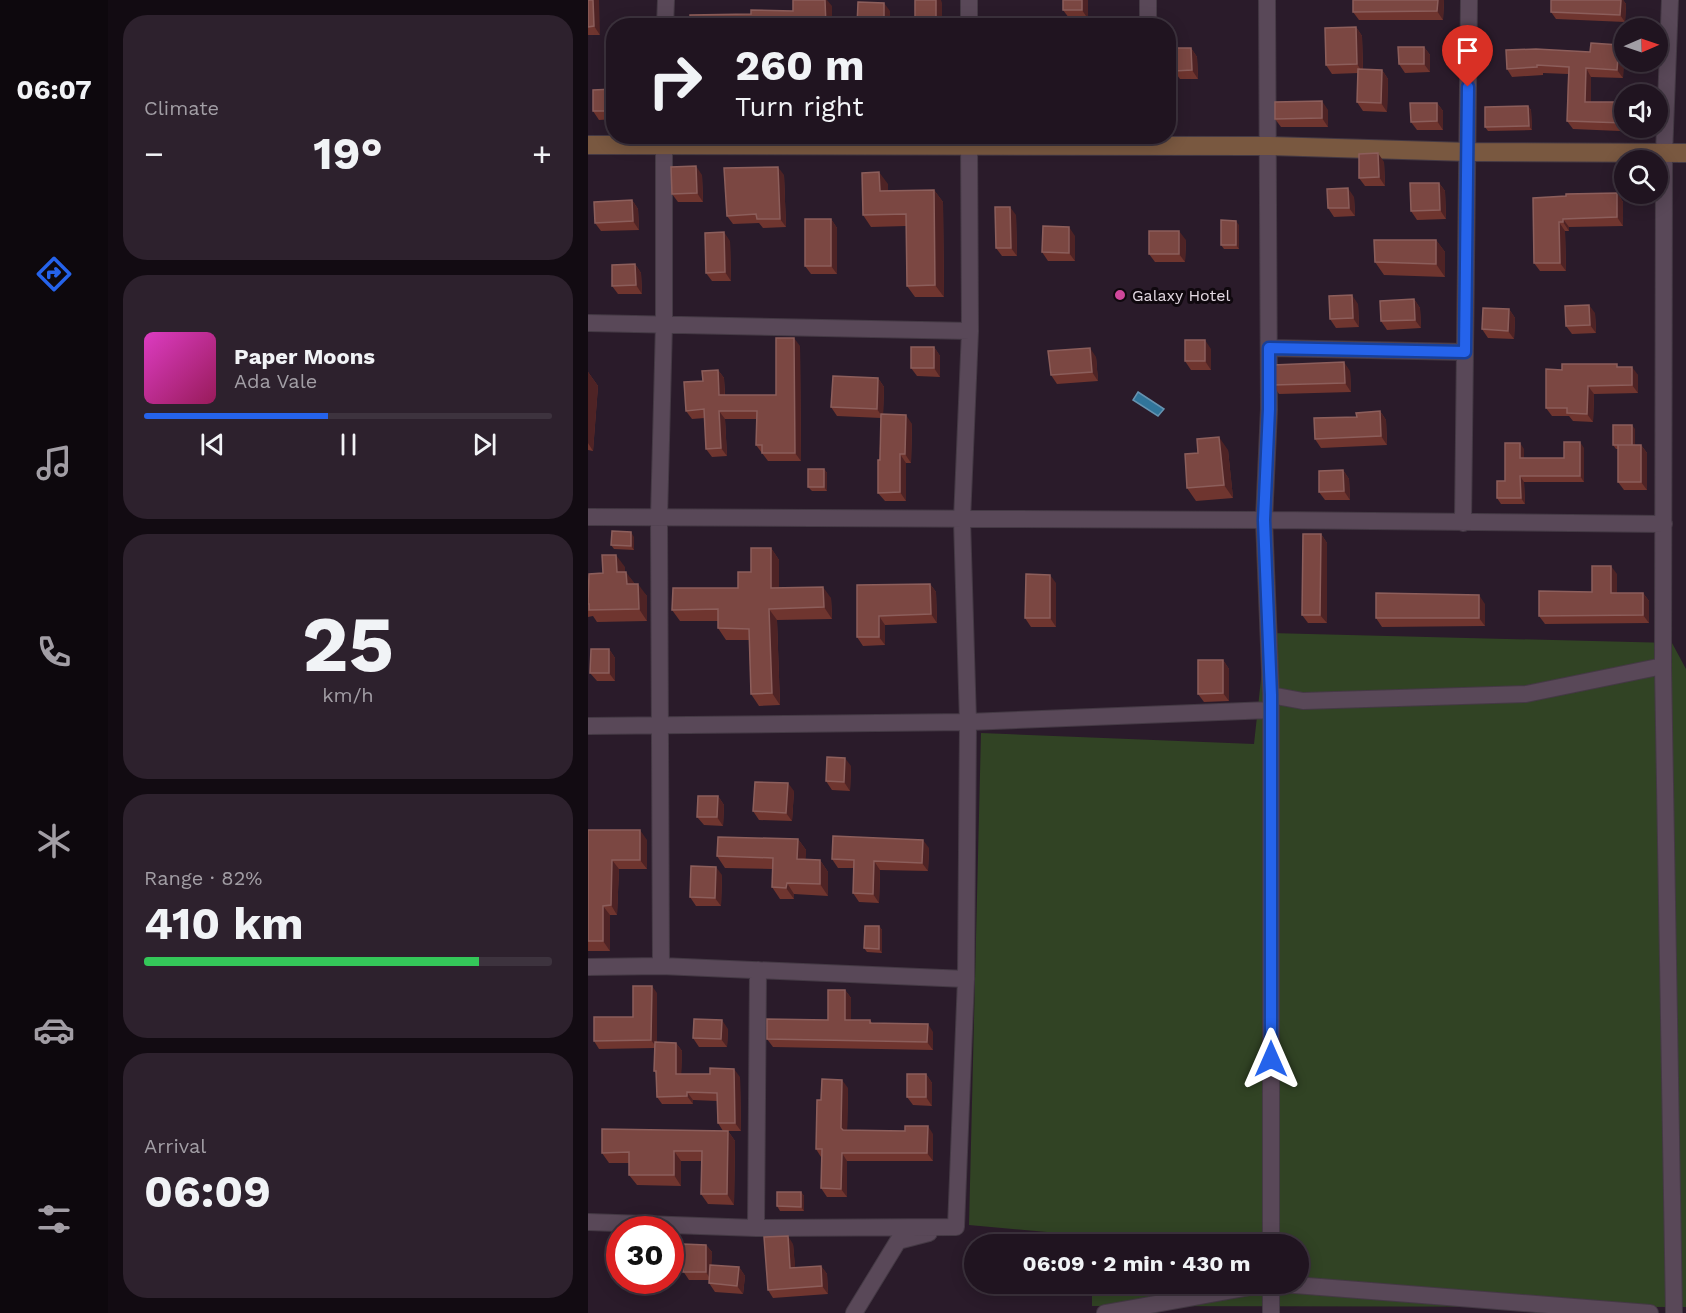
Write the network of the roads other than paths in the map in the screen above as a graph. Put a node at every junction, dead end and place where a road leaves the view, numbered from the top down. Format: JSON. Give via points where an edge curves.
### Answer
{"nodes":[{"id":1,"x":666,"y":0,"type":"edge"},
{"id":2,"x":969,"y":0,"type":"edge"},
{"id":3,"x":1148,"y":0,"type":"edge"},
{"id":4,"x":1267,"y":0,"type":"edge"},
{"id":5,"x":1469,"y":0,"type":"edge"},
{"id":6,"x":1670,"y":0,"type":"edge"},
{"id":7,"x":665,"y":18,"type":"edge"},
{"id":8,"x":969,"y":18,"type":"edge"},
{"id":9,"x":1148,"y":18,"type":"edge"},
{"id":10,"x":1176,"y":142,"type":"edge"},
{"id":11,"x":606,"y":143,"type":"edge"},
{"id":12,"x":588,"y":144,"type":"edge"},
{"id":13,"x":664,"y":144,"type":"edge"},
{"id":14,"x":969,"y":144,"type":"edge"},
{"id":15,"x":1268,"y":146,"type":"junction"},
{"id":16,"x":1664,"y":150,"type":"edge"},
{"id":17,"x":1468,"y":152,"type":"junction"},
{"id":18,"x":1614,"y":153,"type":"edge"},
{"id":19,"x":1686,"y":153,"type":"edge"},
{"id":20,"x":1668,"y":154,"type":"edge"},
{"id":21,"x":1664,"y":204,"type":"edge"},
{"id":22,"x":588,"y":323,"type":"edge"},
{"id":23,"x":664,"y":324,"type":"junction"},
{"id":24,"x":969,"y":331,"type":"junction"},
{"id":25,"x":1269,"y":348,"type":"junction"},
{"id":26,"x":1465,"y":352,"type":"junction"},
{"id":27,"x":588,"y":517,"type":"edge"},
{"id":28,"x":660,"y":518,"type":"junction"},
{"id":29,"x":962,"y":520,"type":"junction"},
{"id":30,"x":1264,"y":520,"type":"junction"},
{"id":31,"x":1463,"y":523,"type":"junction"},
{"id":32,"x":1664,"y":524,"type":"junction"},
{"id":33,"x":1663,"y":666,"type":"junction"},
{"id":34,"x":1270,"y":703,"type":"junction"},
{"id":35,"x":968,"y":722,"type":"junction"},
{"id":36,"x":660,"y":725,"type":"junction"},
{"id":37,"x":588,"y":726,"type":"edge"},
{"id":38,"x":661,"y":966,"type":"junction"},
{"id":39,"x":588,"y":967,"type":"edge"},
{"id":40,"x":758,"y":970,"type":"junction"},
{"id":41,"x":966,"y":979,"type":"junction"},
{"id":42,"x":588,"y":1222,"type":"edge"},
{"id":43,"x":956,"y":1227,"type":"junction"},
{"id":44,"x":756,"y":1228,"type":"junction"},
{"id":45,"x":1271,"y":1234,"type":"edge"},
{"id":46,"x":1309,"y":1287,"type":"edge"},
{"id":47,"x":1211,"y":1294,"type":"edge"},
{"id":48,"x":1271,"y":1294,"type":"edge"},
{"id":49,"x":1474,"y":1306,"type":"edge"},
{"id":50,"x":854,"y":1313,"type":"edge"},
{"id":51,"x":1105,"y":1313,"type":"edge"},
{"id":52,"x":1271,"y":1313,"type":"edge"},
{"id":53,"x":1650,"y":1313,"type":"edge"},
{"id":54,"x":1674,"y":1313,"type":"edge"}],
"edges":[{"from":1,"to":7,"type":"street"},
{"from":2,"to":8,"type":"street"},
{"from":3,"to":9,"type":"street"},
{"from":4,"to":15,"type":"street"},
{"from":5,"to":17,"type":"street"},
{"from":6,"to":16,"type":"street"},
{"from":10,"to":15,"type":"main road"},
{"from":11,"to":12,"type":"main road"},
{"from":13,"to":23,"type":"street"},
{"from":14,"to":24,"type":"street"},
{"from":15,"to":17,"type":"main road"},
{"from":15,"to":25,"type":"street"},
{"from":17,"to":18,"type":"main road"},
{"from":17,"to":26,"type":"street"},
{"from":19,"to":20,"type":"main road"},
{"from":21,"to":32,"type":"street"},
{"from":22,"to":23,"type":"street"},
{"from":23,"to":24,"type":"street"},
{"from":23,"to":28,"type":"street"},
{"from":24,"to":29,"type":"street"},
{"from":25,"to":26,"type":"street"},
{"from":25,"to":30,"type":"street"},
{"from":26,"to":31,"type":"street"},
{"from":27,"to":28,"type":"street"},
{"from":28,"to":29,"type":"street"},
{"from":28,"to":36,"type":"street"},
{"from":29,"to":30,"type":"street"},
{"from":29,"to":35,"type":"street"},
{"from":30,"to":31,"type":"street"},
{"from":30,"to":34,"type":"street"},
{"from":31,"to":32,"type":"street"},
{"from":32,"to":33,"type":"street"},
{"from":33,"to":34,"type":"street","via":[[1526,694]]},
{"from":33,"to":54,"type":"street"},
{"from":34,"to":35,"type":"street"},
{"from":34,"to":45,"type":"street"},
{"from":35,"to":36,"type":"street"},
{"from":35,"to":41,"type":"street"},
{"from":36,"to":37,"type":"street"},
{"from":36,"to":38,"type":"street"},
{"from":38,"to":39,"type":"street"},
{"from":38,"to":40,"type":"street"},
{"from":40,"to":41,"type":"street"},
{"from":40,"to":44,"type":"street"},
{"from":41,"to":43,"type":"street"},
{"from":42,"to":44,"type":"street"},
{"from":43,"to":44,"type":"street"},
{"from":43,"to":50,"type":"street","via":[[898,1241]]},
{"from":46,"to":49,"type":"street"},
{"from":47,"to":51,"type":"street"},
{"from":48,"to":52,"type":"street"},
{"from":49,"to":53,"type":"street"}]}
